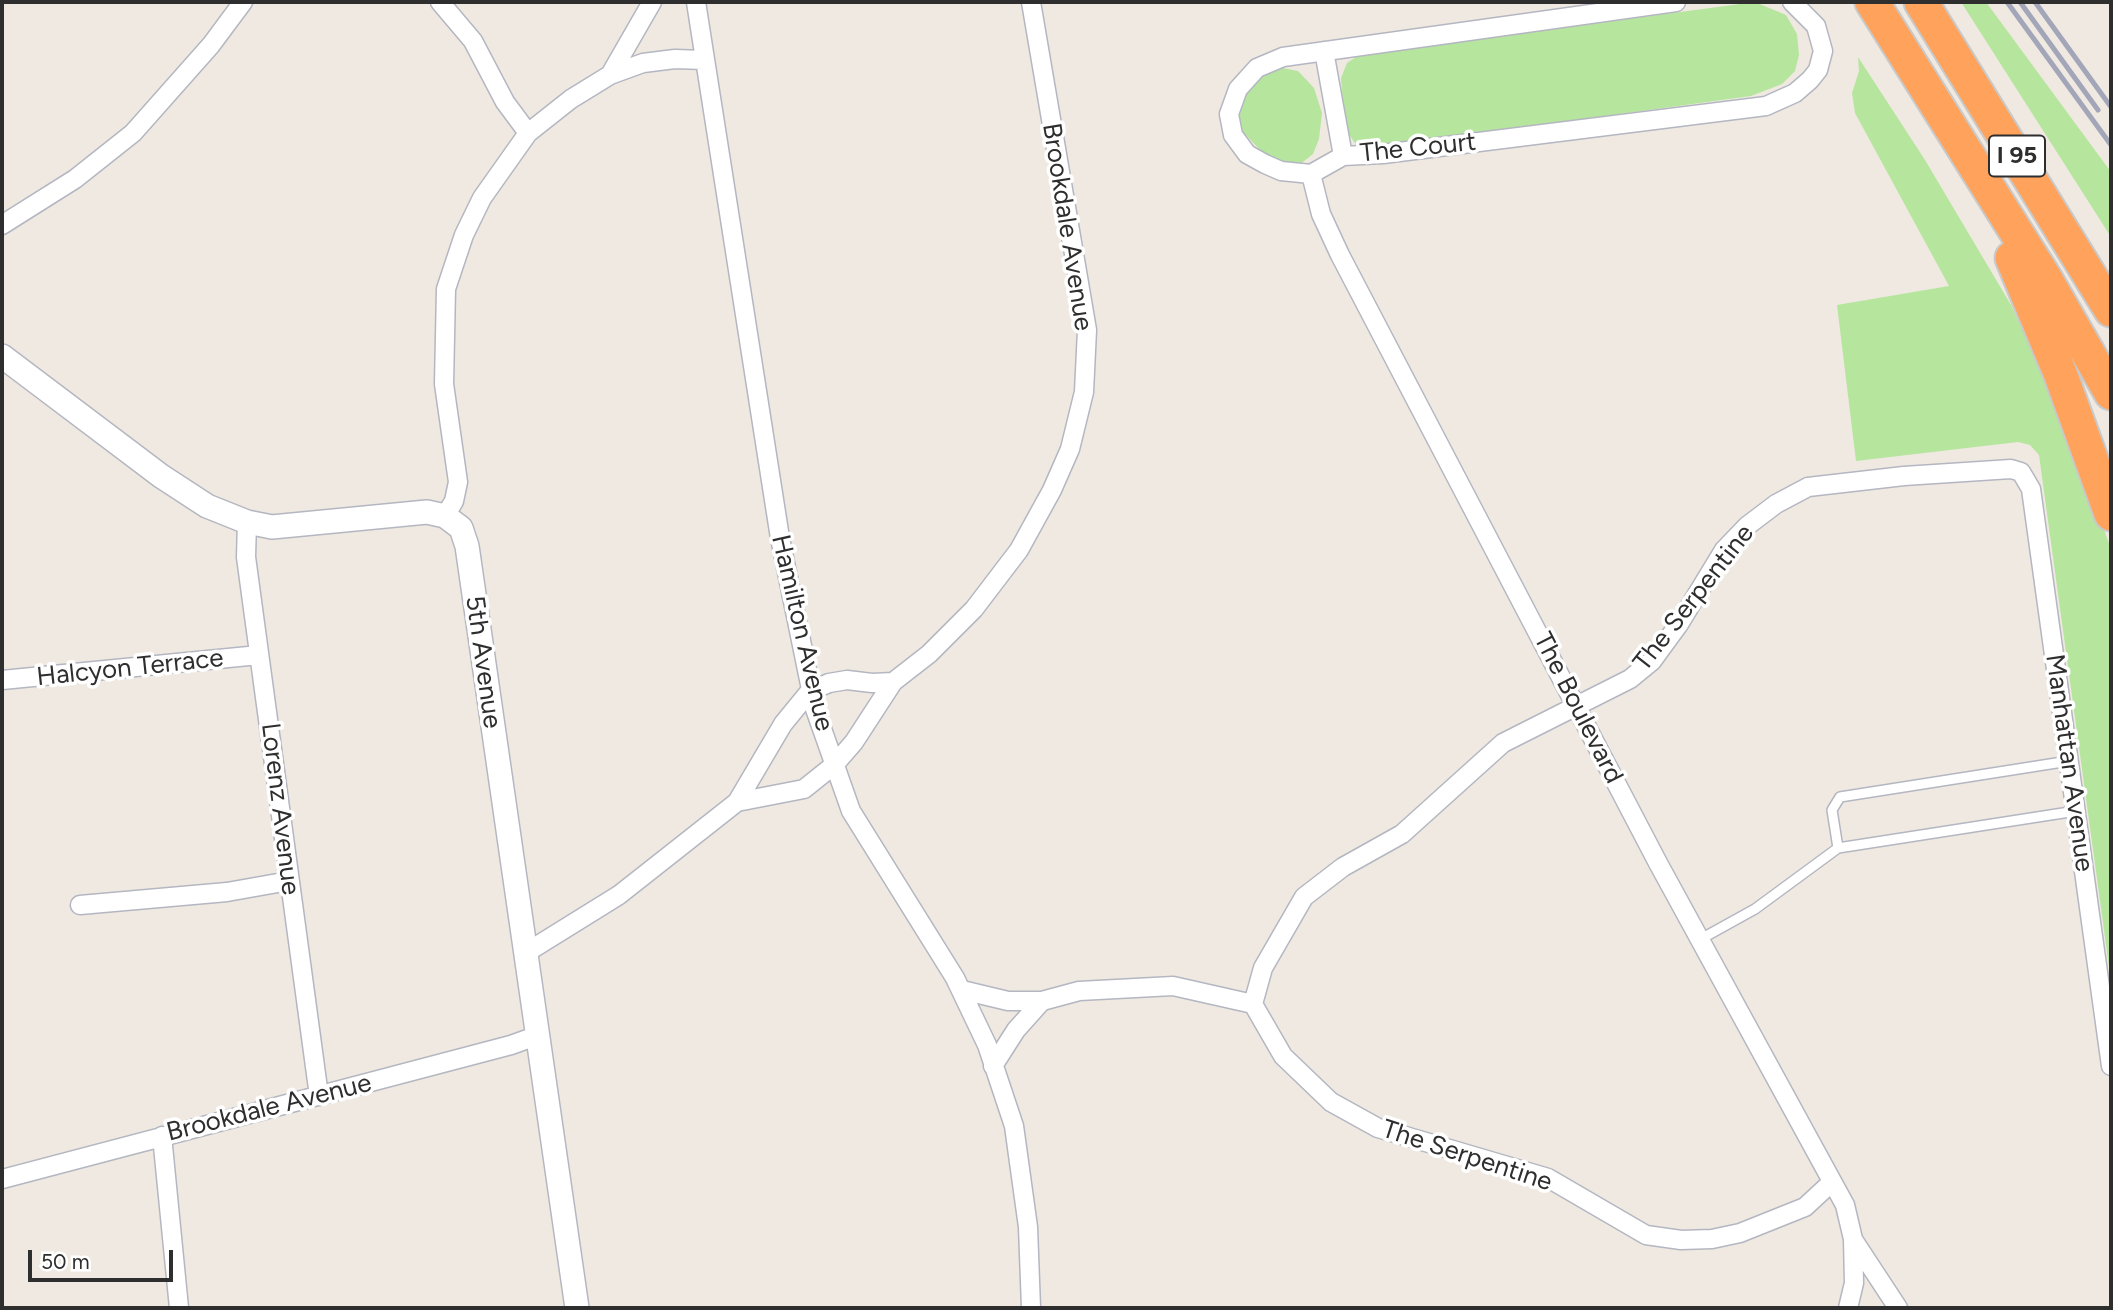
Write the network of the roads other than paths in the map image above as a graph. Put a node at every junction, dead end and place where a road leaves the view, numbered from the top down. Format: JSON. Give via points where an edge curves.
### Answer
{"nodes":[{"id":1,"x":243,"y":2,"type":"edge"},
{"id":2,"x":440,"y":2,"type":"edge"},
{"id":3,"x":652,"y":2,"type":"edge"},
{"id":4,"x":695,"y":2,"type":"edge"},
{"id":5,"x":1031,"y":2,"type":"edge"},
{"id":6,"x":1676,"y":2,"type":"edge"},
{"id":7,"x":1792,"y":2,"type":"edge"},
{"id":8,"x":1872,"y":2,"type":"edge"},
{"id":9,"x":1921,"y":2,"type":"edge"},
{"id":10,"x":1324,"y":51,"type":"junction"},
{"id":11,"x":704,"y":60,"type":"junction"},
{"id":12,"x":610,"y":75,"type":"junction"},
{"id":13,"x":528,"y":133,"type":"junction"},
{"id":14,"x":2017,"y":155,"type":"junction"},
{"id":15,"x":1343,"y":156,"type":"junction"},
{"id":16,"x":1970,"y":159,"type":"junction"},
{"id":17,"x":1311,"y":174,"type":"junction"},
{"id":18,"x":2,"y":225,"type":"edge"},
{"id":19,"x":2111,"y":272,"type":"edge"},
{"id":20,"x":2111,"y":310,"type":"edge"},
{"id":21,"x":2,"y":356,"type":"edge"},
{"id":22,"x":2111,"y":393,"type":"edge"},
{"id":23,"x":2011,"y":469,"type":"joint"},
{"id":24,"x":2111,"y":514,"type":"edge"},
{"id":25,"x":445,"y":516,"type":"junction"},
{"id":26,"x":247,"y":522,"type":"junction"},
{"id":27,"x":259,"y":655,"type":"junction"},
{"id":28,"x":2,"y":680,"type":"edge"},
{"id":29,"x":893,"y":682,"type":"junction"},
{"id":30,"x":810,"y":691,"type":"junction"},
{"id":31,"x":1574,"y":704,"type":"junction"},
{"id":32,"x":2069,"y":761,"type":"junction"},
{"id":33,"x":834,"y":765,"type":"junction"},
{"id":34,"x":737,"y":802,"type":"junction"},
{"id":35,"x":2076,"y":811,"type":"junction"},
{"id":36,"x":1838,"y":848,"type":"junction"},
{"id":37,"x":289,"y":881,"type":"junction"},
{"id":38,"x":80,"y":905,"type":"dead end"},
{"id":39,"x":1699,"y":940,"type":"junction"},
{"id":40,"x":524,"y":954,"type":"junction"},
{"id":41,"x":962,"y":990,"type":"junction"},
{"id":42,"x":1042,"y":1001,"type":"junction"},
{"id":43,"x":1253,"y":1004,"type":"junction"},
{"id":44,"x":536,"y":1036,"type":"junction"},
{"id":45,"x":993,"y":1066,"type":"junction"},
{"id":46,"x":2111,"y":1066,"type":"edge"},
{"id":47,"x":319,"y":1097,"type":"junction"},
{"id":48,"x":162,"y":1136,"type":"junction"},
{"id":49,"x":2,"y":1179,"type":"edge"},
{"id":50,"x":1832,"y":1182,"type":"junction"},
{"id":51,"x":1853,"y":1239,"type":"junction"},
{"id":52,"x":179,"y":1308,"type":"edge"},
{"id":53,"x":577,"y":1308,"type":"edge"},
{"id":54,"x":1031,"y":1308,"type":"edge"},
{"id":55,"x":1848,"y":1308,"type":"edge"},
{"id":56,"x":1898,"y":1308,"type":"edge"}],
"edges":[{"from":1,"to":18,"type":"street","via":[[133,133],[75,179]]},
{"from":2,"to":13,"type":"street","via":[[473,41],[505,102]]},
{"from":3,"to":12,"type":"street"},
{"from":4,"to":11,"type":"street","name":"Hamilton Avenue"},
{"from":5,"to":29,"type":"street","name":"Brookdale Avenue","via":[[1087,330],[1084,392],[1070,449],[1019,550],[974,609]]},
{"from":6,"to":10,"type":"street"},
{"from":7,"to":15,"type":"street","name":"The Court","via":[[1816,26],[1823,51],[1810,80],[1795,93],[1766,106]]},
{"from":8,"to":16,"type":"highway","number":"I 95"},
{"from":9,"to":14,"type":"highway","number":"I 95"},
{"from":10,"to":15,"type":"street"},
{"from":10,"to":17,"type":"street","via":[[1257,68],[1238,89],[1229,114],[1233,135],[1247,154],[1282,171]]},
{"from":11,"to":12,"type":"street","via":[[643,63]]},
{"from":11,"to":30,"type":"street","name":"Hamilton Avenue","via":[[780,538]]},
{"from":12,"to":13,"type":"street"},
{"from":13,"to":25,"type":"street","via":[[482,198],[446,289],[444,384],[458,482]]},
{"from":14,"to":19,"type":"highway"},
{"from":14,"to":20,"type":"highway","number":"I 95"},
{"from":15,"to":17,"type":"street","name":"The Court"},
{"from":16,"to":22,"type":"highway","number":"I 95"},
{"from":16,"to":24,"type":"highway","via":[[2045,337]]},
{"from":17,"to":31,"type":"street","name":"The Boulevard","via":[[1321,214],[1340,255]]},
{"from":21,"to":26,"type":"street","via":[[161,475],[207,506]]},
{"from":23,"to":31,"type":"street","name":"The Serpentine","via":[[1808,487],[1776,504],[1724,550],[1652,661],[1630,678]]},
{"from":23,"to":32,"type":"street","name":"Manhattan Avenue","via":[[2021,472],[2031,489]]},
{"from":25,"to":26,"type":"street","via":[[401,512],[272,527]]},
{"from":25,"to":40,"type":"street","name":"5th Avenue","via":[[461,528],[467,546]]},
{"from":26,"to":27,"type":"street","name":"Lorenz Avenue","via":[[246,557]]},
{"from":27,"to":28,"type":"street","name":"Halcyon Terrace"},
{"from":27,"to":37,"type":"street","name":"Lorenz Avenue"},
{"from":29,"to":30,"type":"street","via":[[847,680]]},
{"from":29,"to":33,"type":"street","name":"Brookdale Avenue"},
{"from":30,"to":33,"type":"street","name":"Hamilton Avenue"},
{"from":30,"to":34,"type":"street","name":"Brookdale Avenue","via":[[783,724]]},
{"from":31,"to":39,"type":"street","name":"The Boulevard"},
{"from":31,"to":43,"type":"street","name":"The Serpentine","via":[[1503,743],[1402,834],[1343,867],[1304,897],[1263,968]]},
{"from":32,"to":35,"type":"street","name":"Manhattan Avenue"},
{"from":32,"to":36,"type":"lane","via":[[1840,797],[1832,810]]},
{"from":33,"to":34,"type":"street","name":"Brookdale Avenue","via":[[804,789]]},
{"from":33,"to":41,"type":"street","name":"Hamilton Avenue","via":[[851,811]]},
{"from":34,"to":40,"type":"street","name":"Brookdale Avenue","via":[[619,895]]},
{"from":35,"to":36,"type":"lane"},
{"from":35,"to":46,"type":"street","name":"Manhattan Avenue"},
{"from":36,"to":39,"type":"lane","via":[[1755,909]]},
{"from":37,"to":38,"type":"street","via":[[227,892]]},
{"from":37,"to":47,"type":"street","name":"Lorenz Avenue"},
{"from":39,"to":50,"type":"street","name":"The Boulevard"},
{"from":40,"to":44,"type":"street","name":"5th Avenue"},
{"from":41,"to":42,"type":"street","via":[[1008,1001]]},
{"from":41,"to":45,"type":"street","name":"Hamilton Avenue"},
{"from":42,"to":43,"type":"street","via":[[1080,991],[1163,986]]},
{"from":42,"to":45,"type":"street"},
{"from":43,"to":50,"type":"street","name":"The Serpentine","via":[[1283,1056],[1331,1102],[1378,1128],[1548,1178],[1646,1235],[1681,1240],[1740,1233],[1805,1207]]},
{"from":44,"to":47,"type":"street","name":"Brookdale Avenue"},
{"from":44,"to":53,"type":"street","name":"5th Avenue"},
{"from":45,"to":54,"type":"street","name":"Hamilton Avenue","via":[[1014,1126],[1028,1227]]},
{"from":47,"to":48,"type":"street","name":"Brookdale Avenue"},
{"from":48,"to":49,"type":"street","name":"Brookdale Avenue"},
{"from":48,"to":52,"type":"street"},
{"from":50,"to":51,"type":"street","name":"The Boulevard"},
{"from":51,"to":55,"type":"street","name":"The Boulevard","via":[[1854,1283]]},
{"from":51,"to":56,"type":"street","name":"The Boulevard"}]}
